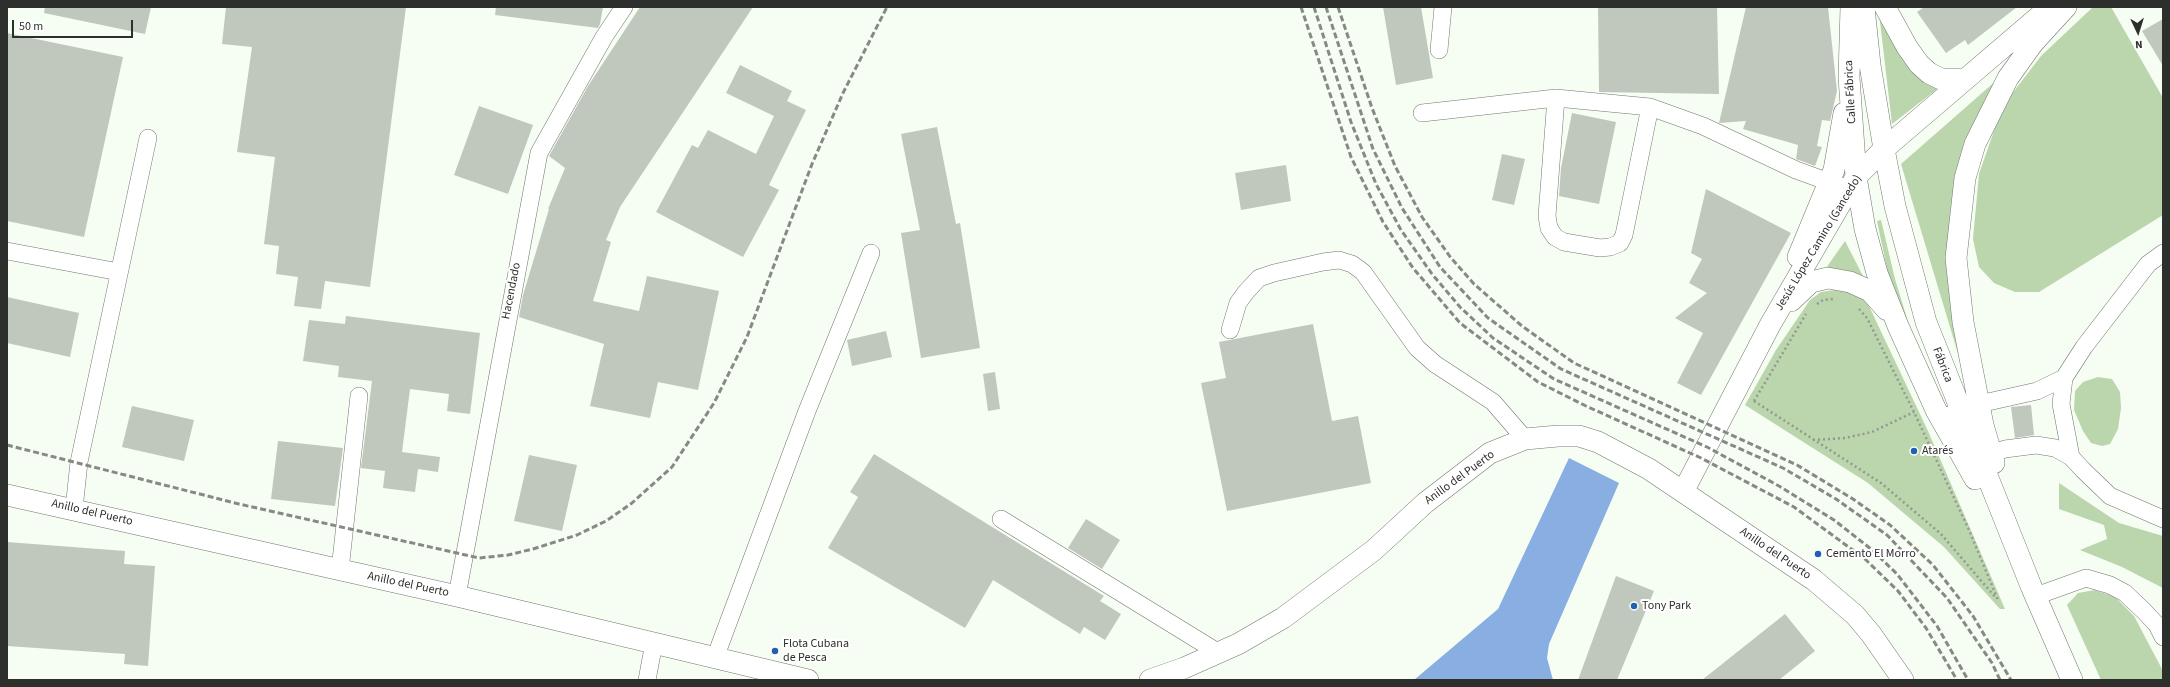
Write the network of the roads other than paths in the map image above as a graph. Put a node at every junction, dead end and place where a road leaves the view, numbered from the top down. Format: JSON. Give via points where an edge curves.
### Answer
{"nodes":[{"id":1,"x":624,"y":7,"type":"edge"},
{"id":2,"x":1443,"y":7,"type":"edge"},
{"id":3,"x":1851,"y":7,"type":"edge"},
{"id":4,"x":1864,"y":7,"type":"edge"},
{"id":5,"x":1885,"y":7,"type":"edge"},
{"id":6,"x":2050,"y":7,"type":"edge"},
{"id":7,"x":2066,"y":7,"type":"edge"},
{"id":8,"x":1439,"y":50,"type":"dead end"},
{"id":9,"x":1849,"y":77,"type":"junction"},
{"id":10,"x":1965,"y":80,"type":"junction"},
{"id":11,"x":1556,"y":98,"type":"junction"},
{"id":12,"x":1650,"y":107,"type":"junction"},
{"id":13,"x":1422,"y":113,"type":"dead end"},
{"id":14,"x":148,"y":138,"type":"dead end"},
{"id":15,"x":1884,"y":149,"type":"junction"},
{"id":16,"x":1829,"y":182,"type":"junction"},
{"id":17,"x":1853,"y":184,"type":"junction"},
{"id":18,"x":7,"y":250,"type":"edge"},
{"id":19,"x":871,"y":253,"type":"dead end"},
{"id":20,"x":2163,"y":253,"type":"edge"},
{"id":21,"x":119,"y":272,"type":"junction"},
{"id":22,"x":1770,"y":325,"type":"junction"},
{"id":23,"x":1898,"y":326,"type":"junction"},
{"id":24,"x":1230,"y":330,"type":"dead end"},
{"id":25,"x":2064,"y":378,"type":"junction"},
{"id":26,"x":359,"y":396,"type":"dead end"},
{"id":27,"x":1960,"y":410,"type":"junction"},
{"id":28,"x":1526,"y":439,"type":"junction"},
{"id":29,"x":2071,"y":457,"type":"junction"},
{"id":30,"x":1979,"y":458,"type":"junction"},
{"id":31,"x":1683,"y":492,"type":"junction"},
{"id":32,"x":7,"y":495,"type":"edge"},
{"id":33,"x":74,"y":509,"type":"junction"},
{"id":34,"x":1001,"y":519,"type":"dead end"},
{"id":35,"x":2163,"y":519,"type":"edge"},
{"id":36,"x":340,"y":570,"type":"junction"},
{"id":37,"x":457,"y":596,"type":"junction"},
{"id":38,"x":2036,"y":596,"type":"junction"},
{"id":39,"x":2163,"y":636,"type":"edge"},
{"id":40,"x":654,"y":643,"type":"junction"},
{"id":41,"x":1218,"y":653,"type":"junction"},
{"id":42,"x":715,"y":658,"type":"junction"},
{"id":43,"x":647,"y":680,"type":"edge"},
{"id":44,"x":808,"y":680,"type":"edge"},
{"id":45,"x":1150,"y":680,"type":"edge"},
{"id":46,"x":1903,"y":680,"type":"edge"},
{"id":47,"x":2072,"y":680,"type":"edge"}],
"edges":[{"from":1,"to":37,"type":"street","name":"Hacendado","via":[[604,37],[539,153]]},
{"from":2,"to":8,"type":"street"},
{"from":3,"to":9,"type":"main road","name":"Calle Fábrica"},
{"from":4,"to":15,"type":"main road","name":"Calle Fábrica","via":[[1870,65]]},
{"from":5,"to":10,"type":"main road","via":[[1919,64],[1941,79]]},
{"from":6,"to":10,"type":"main road","name":"Jesús López Camino (Gancedo)"},
{"from":7,"to":27,"type":"main road","via":[[2033,44],[2008,78],[1975,144],[1965,178],[1956,258],[1963,322]]},
{"from":9,"to":16,"type":"main road","via":[[1840,137]]},
{"from":9,"to":17,"type":"main road","name":"Calle Fábrica"},
{"from":10,"to":15,"type":"main road","name":"Jesús López Camino (Gancedo)"},
{"from":11,"to":12,"type":"street"},
{"from":11,"to":12,"type":"street","via":[[1547,216],[1549,228],[1555,237],[1564,242],[1600,248],[1620,243],[1624,235]]},
{"from":11,"to":13,"type":"street"},
{"from":12,"to":16,"type":"street","via":[[1703,126],[1796,170]]},
{"from":14,"to":21,"type":"street"},
{"from":15,"to":17,"type":"main road","name":"Jesús López Camino (Gancedo)"},
{"from":15,"to":27,"type":"main road","name":"Fábrica","via":[[1895,206],[1926,322]]},
{"from":16,"to":17,"type":"street"},
{"from":16,"to":22,"type":"main road"},
{"from":17,"to":22,"type":"main road","name":"Jesús López Camino (Gancedo)"},
{"from":17,"to":23,"type":"main road","name":"Fábrica","via":[[1877,274]]},
{"from":18,"to":21,"type":"street"},
{"from":19,"to":42,"type":"street","via":[[807,411]]},
{"from":20,"to":25,"type":"street","via":[[2148,264],[2084,347]]},
{"from":21,"to":33,"type":"street","via":[[79,462]]},
{"from":22,"to":23,"type":"main road","via":[[1811,282],[1828,278],[1850,282],[1870,291]]},
{"from":22,"to":31,"type":"main road","name":"Jesús López Camino (Gancedo)"},
{"from":23,"to":27,"type":"main road","name":"Fábrica"},
{"from":24,"to":28,"type":"street","via":[[1238,303],[1259,278],[1323,262],[1339,260],[1352,264],[1363,272],[1417,348],[1435,364],[1493,402]]},
{"from":25,"to":27,"type":"street","via":[[2028,394]]},
{"from":25,"to":29,"type":"street","via":[[2061,404]]},
{"from":26,"to":36,"type":"street"},
{"from":27,"to":30,"type":"main road"},
{"from":27,"to":30,"type":"main road","name":"Fábrica"},
{"from":28,"to":31,"type":"main road","name":"Anillo del Puerto","via":[[1572,436],[1598,442]]},
{"from":28,"to":41,"type":"main road","name":"Anillo del Puerto","via":[[1490,453],[1425,503],[1374,550],[1283,618]]},
{"from":29,"to":30,"type":"street","via":[[2055,448],[2036,445],[2016,447]]},
{"from":29,"to":35,"type":"street","via":[[2110,496]]},
{"from":30,"to":38,"type":"main road"},
{"from":31,"to":46,"type":"main road","name":"Anillo del Puerto","via":[[1835,596],[1872,634]]},
{"from":32,"to":33,"type":"main road","name":"Anillo del Puerto"},
{"from":33,"to":36,"type":"main road","name":"Anillo del Puerto"},
{"from":34,"to":41,"type":"street"},
{"from":36,"to":37,"type":"main road","name":"Anillo del Puerto"},
{"from":37,"to":40,"type":"main road","name":"Anillo del Puerto"},
{"from":38,"to":39,"type":"street","via":[[2086,578],[2110,585],[2125,593],[2140,607],[2157,625]]},
{"from":38,"to":47,"type":"main road"},
{"from":40,"to":42,"type":"main road","name":"Anillo del Puerto"},
{"from":40,"to":43,"type":"street"},
{"from":41,"to":45,"type":"main road","name":"Anillo del Puerto"},
{"from":42,"to":44,"type":"main road","name":"Anillo del Puerto"}]}
